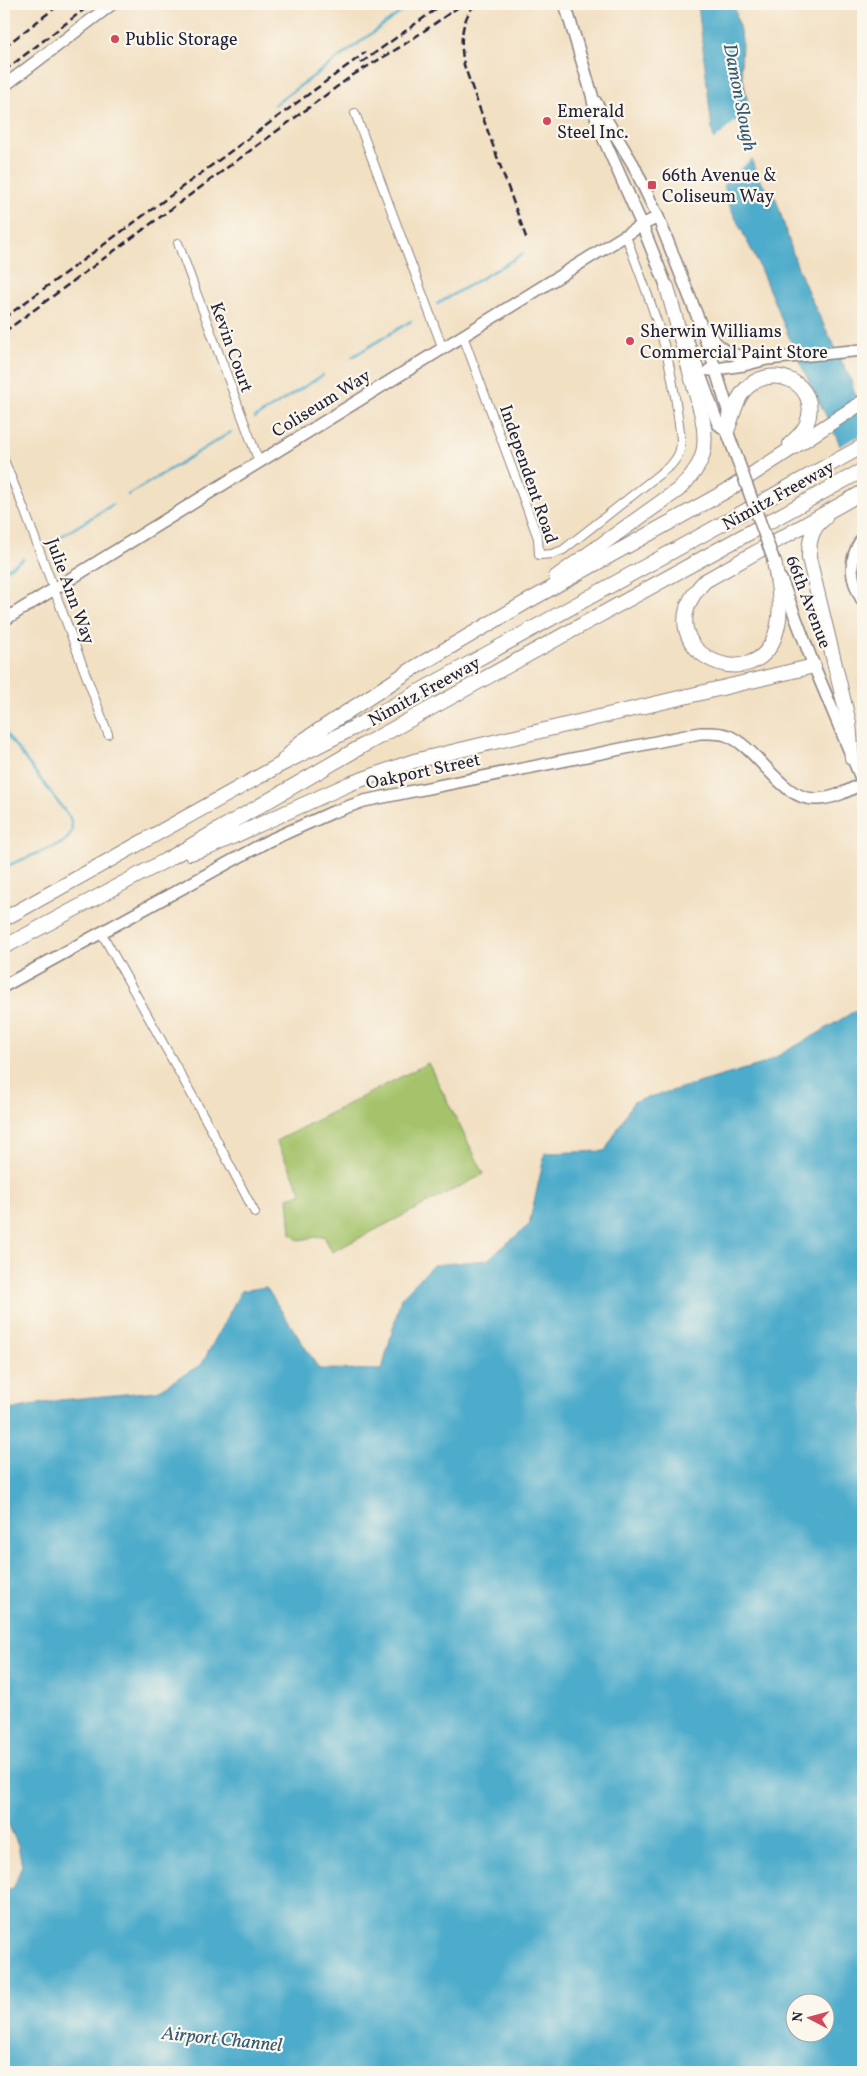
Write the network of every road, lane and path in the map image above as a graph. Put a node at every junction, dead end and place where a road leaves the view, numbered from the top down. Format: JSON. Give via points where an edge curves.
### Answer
{"nodes":[{"id":1,"x":112,"y":4,"type":"edge"},
{"id":2,"x":565,"y":4,"type":"edge"},
{"id":3,"x":4,"y":86,"type":"edge"},
{"id":4,"x":592,"y":95,"type":"junction"},
{"id":5,"x":354,"y":113,"type":"dead end"},
{"id":6,"x":658,"y":217,"type":"junction"},
{"id":7,"x":642,"y":225,"type":"junction"},
{"id":8,"x":626,"y":236,"type":"junction"},
{"id":9,"x":178,"y":243,"type":"dead end"},
{"id":10,"x":667,"y":288,"type":"junction"},
{"id":11,"x":700,"y":323,"type":"junction"},
{"id":12,"x":464,"y":336,"type":"junction"},
{"id":13,"x":443,"y":348,"type":"junction"},
{"id":14,"x":863,"y":350,"type":"edge"},
{"id":15,"x":767,"y":359,"type":"junction"},
{"id":16,"x":715,"y":368,"type":"junction"},
{"id":17,"x":701,"y":373,"type":"junction"},
{"id":18,"x":863,"y":402,"type":"edge"},
{"id":19,"x":727,"y":431,"type":"junction"},
{"id":20,"x":863,"y":446,"type":"edge"},
{"id":21,"x":4,"y":460,"type":"edge"},
{"id":22,"x":259,"y":462,"type":"junction"},
{"id":23,"x":767,"y":465,"type":"junction"},
{"id":24,"x":863,"y":470,"type":"edge"},
{"id":25,"x":863,"y":492,"type":"edge"},
{"id":26,"x":844,"y":503,"type":"junction"},
{"id":27,"x":863,"y":537,"type":"edge"},
{"id":28,"x":774,"y":561,"type":"junction"},
{"id":29,"x":54,"y":589,"type":"junction"},
{"id":30,"x":863,"y":602,"type":"edge"},
{"id":31,"x":523,"y":604,"type":"junction"},
{"id":32,"x":4,"y":620,"type":"edge"},
{"id":33,"x":814,"y":666,"type":"junction"},
{"id":34,"x":108,"y":734,"type":"dead end"},
{"id":35,"x":852,"y":758,"type":"junction"},
{"id":36,"x":278,"y":766,"type":"junction"},
{"id":37,"x":863,"y":783,"type":"edge"},
{"id":38,"x":170,"y":858,"type":"junction"},
{"id":39,"x":4,"y":919,"type":"edge"},
{"id":40,"x":101,"y":932,"type":"junction"},
{"id":41,"x":4,"y":947,"type":"edge"},
{"id":42,"x":4,"y":986,"type":"edge"},
{"id":43,"x":255,"y":1213,"type":"dead end"}],
"edges":[{"from":1,"to":3,"type":"street"},
{"from":2,"to":4,"type":"street","name":"66th Avenue"},
{"from":4,"to":6,"type":"street","name":"66th Avenue","via":[[633,164]]},
{"from":4,"to":7,"type":"street","name":"66th Avenue","via":[[598,126]]},
{"from":5,"to":13,"type":"street"},
{"from":6,"to":7,"type":"street","name":"Coliseum Way"},
{"from":6,"to":11,"type":"street","name":"66th Avenue"},
{"from":7,"to":8,"type":"street","name":"Coliseum Way"},
{"from":7,"to":10,"type":"street","name":"66th Avenue"},
{"from":8,"to":12,"type":"street","name":"Coliseum Way"},
{"from":8,"to":12,"type":"street","name":"Independent Road","via":[[667,354],[681,449],[671,465],[563,550],[539,555],[538,538]]},
{"from":9,"to":22,"type":"street","name":"Kevin Court"},
{"from":10,"to":17,"type":"street","name":"66th Avenue"},
{"from":10,"to":31,"type":"highway","via":[[705,431],[701,462],[678,490]]},
{"from":11,"to":15,"type":"street","via":[[727,353]]},
{"from":11,"to":16,"type":"street","name":"66th Avenue"},
{"from":12,"to":13,"type":"street","name":"Coliseum Way"},
{"from":13,"to":22,"type":"street","name":"Coliseum Way"},
{"from":14,"to":15,"type":"street"},
{"from":15,"to":16,"type":"street"},
{"from":16,"to":17,"type":"street"},
{"from":16,"to":19,"type":"street","name":"66th Avenue","via":[[728,410]]},
{"from":17,"to":19,"type":"street","name":"66th Avenue","via":[[718,424]]},
{"from":18,"to":23,"type":"highway"},
{"from":19,"to":23,"type":"highway","via":[[739,398],[752,383],[773,375],[795,382],[808,400],[807,424]]},
{"from":19,"to":28,"type":"street","name":"66th Avenue","bridge":true},
{"from":20,"to":36,"type":"highway","name":"Nimitz Freeway","via":[[353,728]]},
{"from":21,"to":29,"type":"street","name":"Julie Ann Way"},
{"from":22,"to":29,"type":"street","name":"Coliseum Way"},
{"from":23,"to":31,"type":"highway"},
{"from":24,"to":38,"type":"highway","name":"Nimitz Freeway","via":[[364,745]]},
{"from":25,"to":26,"type":"highway"},
{"from":26,"to":28,"type":"highway","via":[[705,581],[694,592],[686,608],[686,624],[698,651],[712,662],[743,665],[765,653],[772,643],[778,629],[780,602]]},
{"from":26,"to":35,"type":"highway","via":[[812,532],[809,558],[849,723]]},
{"from":27,"to":30,"type":"street","via":[[851,566],[853,580]]},
{"from":28,"to":33,"type":"street","name":"66th Avenue"},
{"from":29,"to":32,"type":"street","name":"Coliseum Way"},
{"from":29,"to":34,"type":"street","name":"Julie Ann Way"},
{"from":31,"to":36,"type":"highway","via":[[414,668],[301,742]]},
{"from":33,"to":35,"type":"street","name":"66th Avenue"},
{"from":33,"to":38,"type":"highway","via":[[414,761],[348,784],[210,847]]},
{"from":35,"to":37,"type":"street","name":"66th Avenue"},
{"from":36,"to":39,"type":"highway","name":"Nimitz Freeway"},
{"from":37,"to":40,"type":"street","name":"Oakport Street","via":[[840,795],[814,800],[804,798],[782,783],[736,739],[724,734],[700,734],[347,806],[268,841]]},
{"from":38,"to":41,"type":"highway","name":"Nimitz Freeway"},
{"from":40,"to":42,"type":"street","name":"Oakport Street"},
{"from":40,"to":43,"type":"street"}]}
